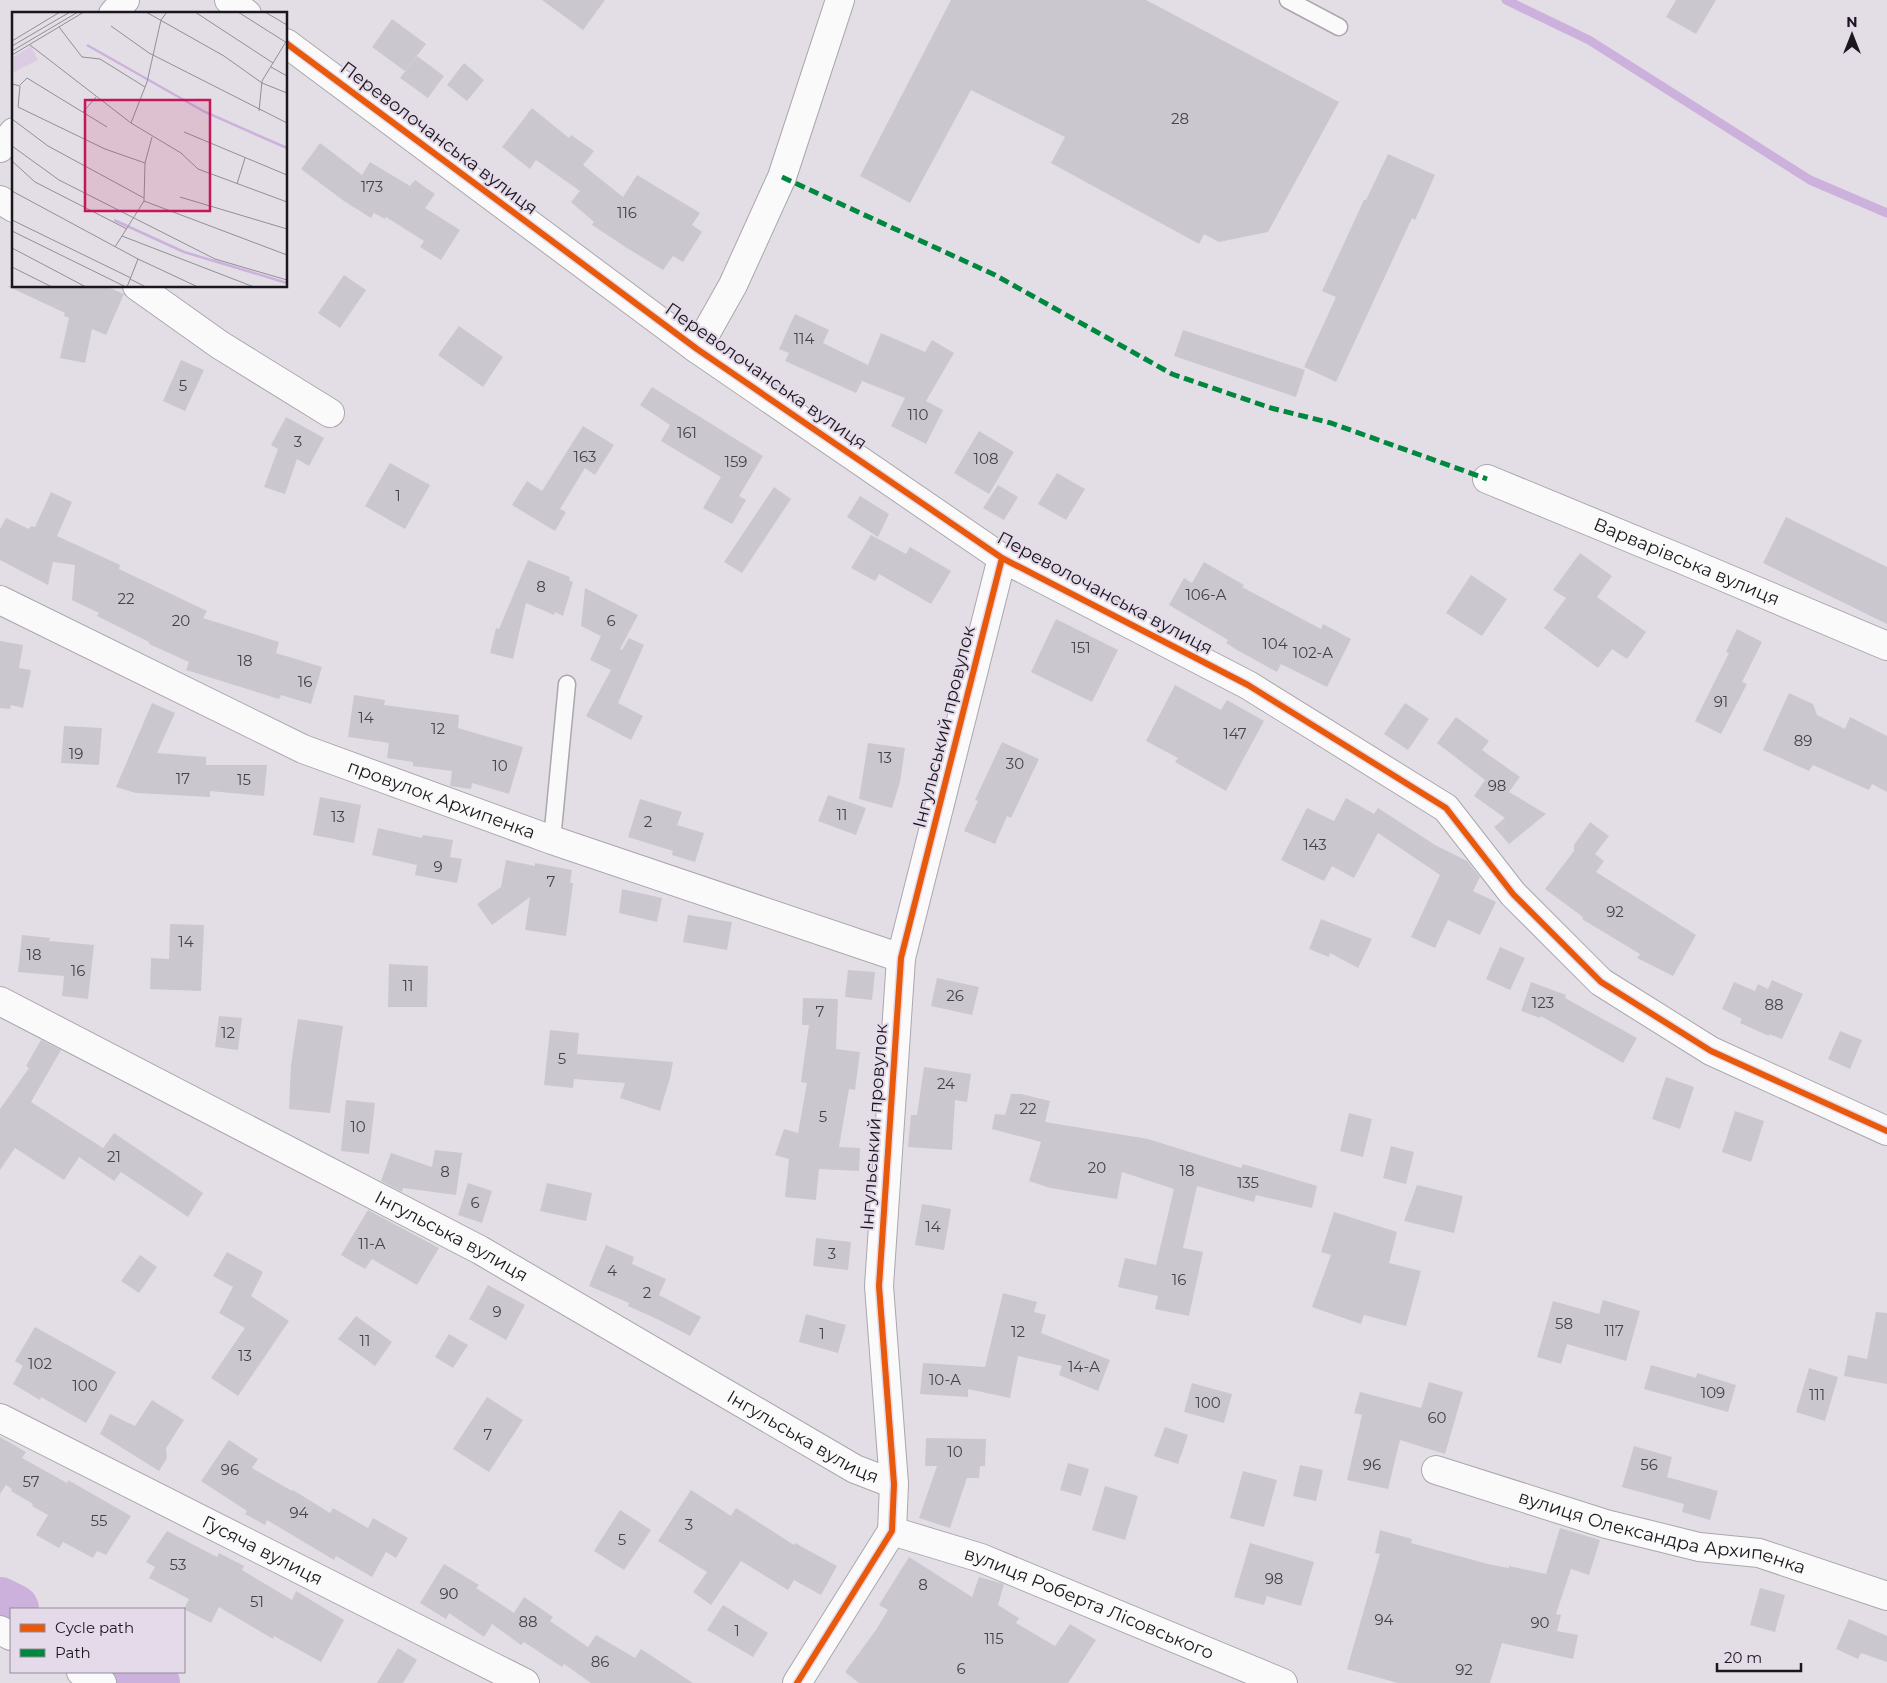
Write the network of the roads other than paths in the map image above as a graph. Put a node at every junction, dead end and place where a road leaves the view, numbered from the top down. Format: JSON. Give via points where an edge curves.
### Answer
{"nodes":[{"id":1,"x":125,"y":0,"type":"edge"},
{"id":2,"x":229,"y":0,"type":"edge"},
{"id":3,"x":840,"y":0,"type":"edge"},
{"id":4,"x":1288,"y":0,"type":"edge"},
{"id":5,"x":115,"y":12,"type":"edge"},
{"id":6,"x":244,"y":12,"type":"edge"},
{"id":7,"x":1339,"y":27,"type":"dead end"},
{"id":8,"x":288,"y":44,"type":"edge"},
{"id":9,"x":12,"y":134,"type":"edge"},
{"id":10,"x":0,"y":148,"type":"edge"},
{"id":11,"x":0,"y":200,"type":"edge"},
{"id":12,"x":12,"y":207,"type":"edge"},
{"id":13,"x":140,"y":288,"type":"edge"},
{"id":14,"x":697,"y":348,"type":"junction"},
{"id":15,"x":330,"y":413,"type":"dead end"},
{"id":16,"x":1487,"y":479,"type":"dead end"},
{"id":17,"x":1002,"y":558,"type":"junction"},
{"id":18,"x":0,"y":600,"type":"edge"},
{"id":19,"x":1887,"y":646,"type":"edge"},
{"id":20,"x":566,"y":684,"type":"dead end"},
{"id":21,"x":552,"y":840,"type":"junction"},
{"id":22,"x":901,"y":958,"type":"junction"},
{"id":23,"x":0,"y":1002,"type":"edge"},
{"id":24,"x":1887,"y":1131,"type":"edge"},
{"id":25,"x":0,"y":1418,"type":"edge"},
{"id":26,"x":1436,"y":1470,"type":"dead end"},
{"id":27,"x":894,"y":1484,"type":"junction"},
{"id":28,"x":892,"y":1531,"type":"junction"},
{"id":29,"x":1887,"y":1596,"type":"edge"},
{"id":30,"x":83,"y":1673,"type":"edge"},
{"id":31,"x":102,"y":1683,"type":"edge"},
{"id":32,"x":525,"y":1683,"type":"edge"},
{"id":33,"x":797,"y":1683,"type":"edge"},
{"id":34,"x":1283,"y":1683,"type":"edge"}],
"edges":[{"from":1,"to":5,"type":"street"},
{"from":2,"to":6,"type":"street"},
{"from":3,"to":14,"type":"street","via":[[782,177],[733,285]]},
{"from":4,"to":7,"type":"lane"},
{"from":8,"to":14,"type":"street","name":"Переволочанська вулиця"},
{"from":9,"to":10,"type":"street"},
{"from":11,"to":12,"type":"street"},
{"from":13,"to":15,"type":"street","via":[[220,345]]},
{"from":14,"to":17,"type":"street","name":"Переволочанська вулиця"},
{"from":16,"to":19,"type":"street","name":"Варварівська вулиця"},
{"from":17,"to":22,"type":"street","name":"Інгульський провулок"},
{"from":17,"to":24,"type":"street","name":"Переволочанська вулиця","via":[[1248,685],[1446,808],[1514,894],[1601,982],[1710,1051]]},
{"from":18,"to":21,"type":"street","name":"провулок Архипенка","via":[[303,749]]},
{"from":20,"to":21,"type":"lane"},
{"from":21,"to":22,"type":"street","name":"провулок Архипенка"},
{"from":22,"to":27,"type":"street","name":"Інгульський провулок","via":[[879,1286]]},
{"from":23,"to":27,"type":"street","name":"Інгульська вулиця","via":[[480,1250],[855,1469]]},
{"from":25,"to":32,"type":"street","name":"Гусяча вулиця"},
{"from":26,"to":29,"type":"street","name":"вулиця Олександра Архипенка","via":[[1606,1524],[1700,1546],[1759,1553]]},
{"from":27,"to":28,"type":"street","name":"Інгульський провулок"},
{"from":28,"to":33,"type":"street","name":"Інгульський провулок"},
{"from":28,"to":34,"type":"street","name":"вулиця Роберта Лісовського","via":[[981,1558]]},
{"from":30,"to":31,"type":"street"}]}
